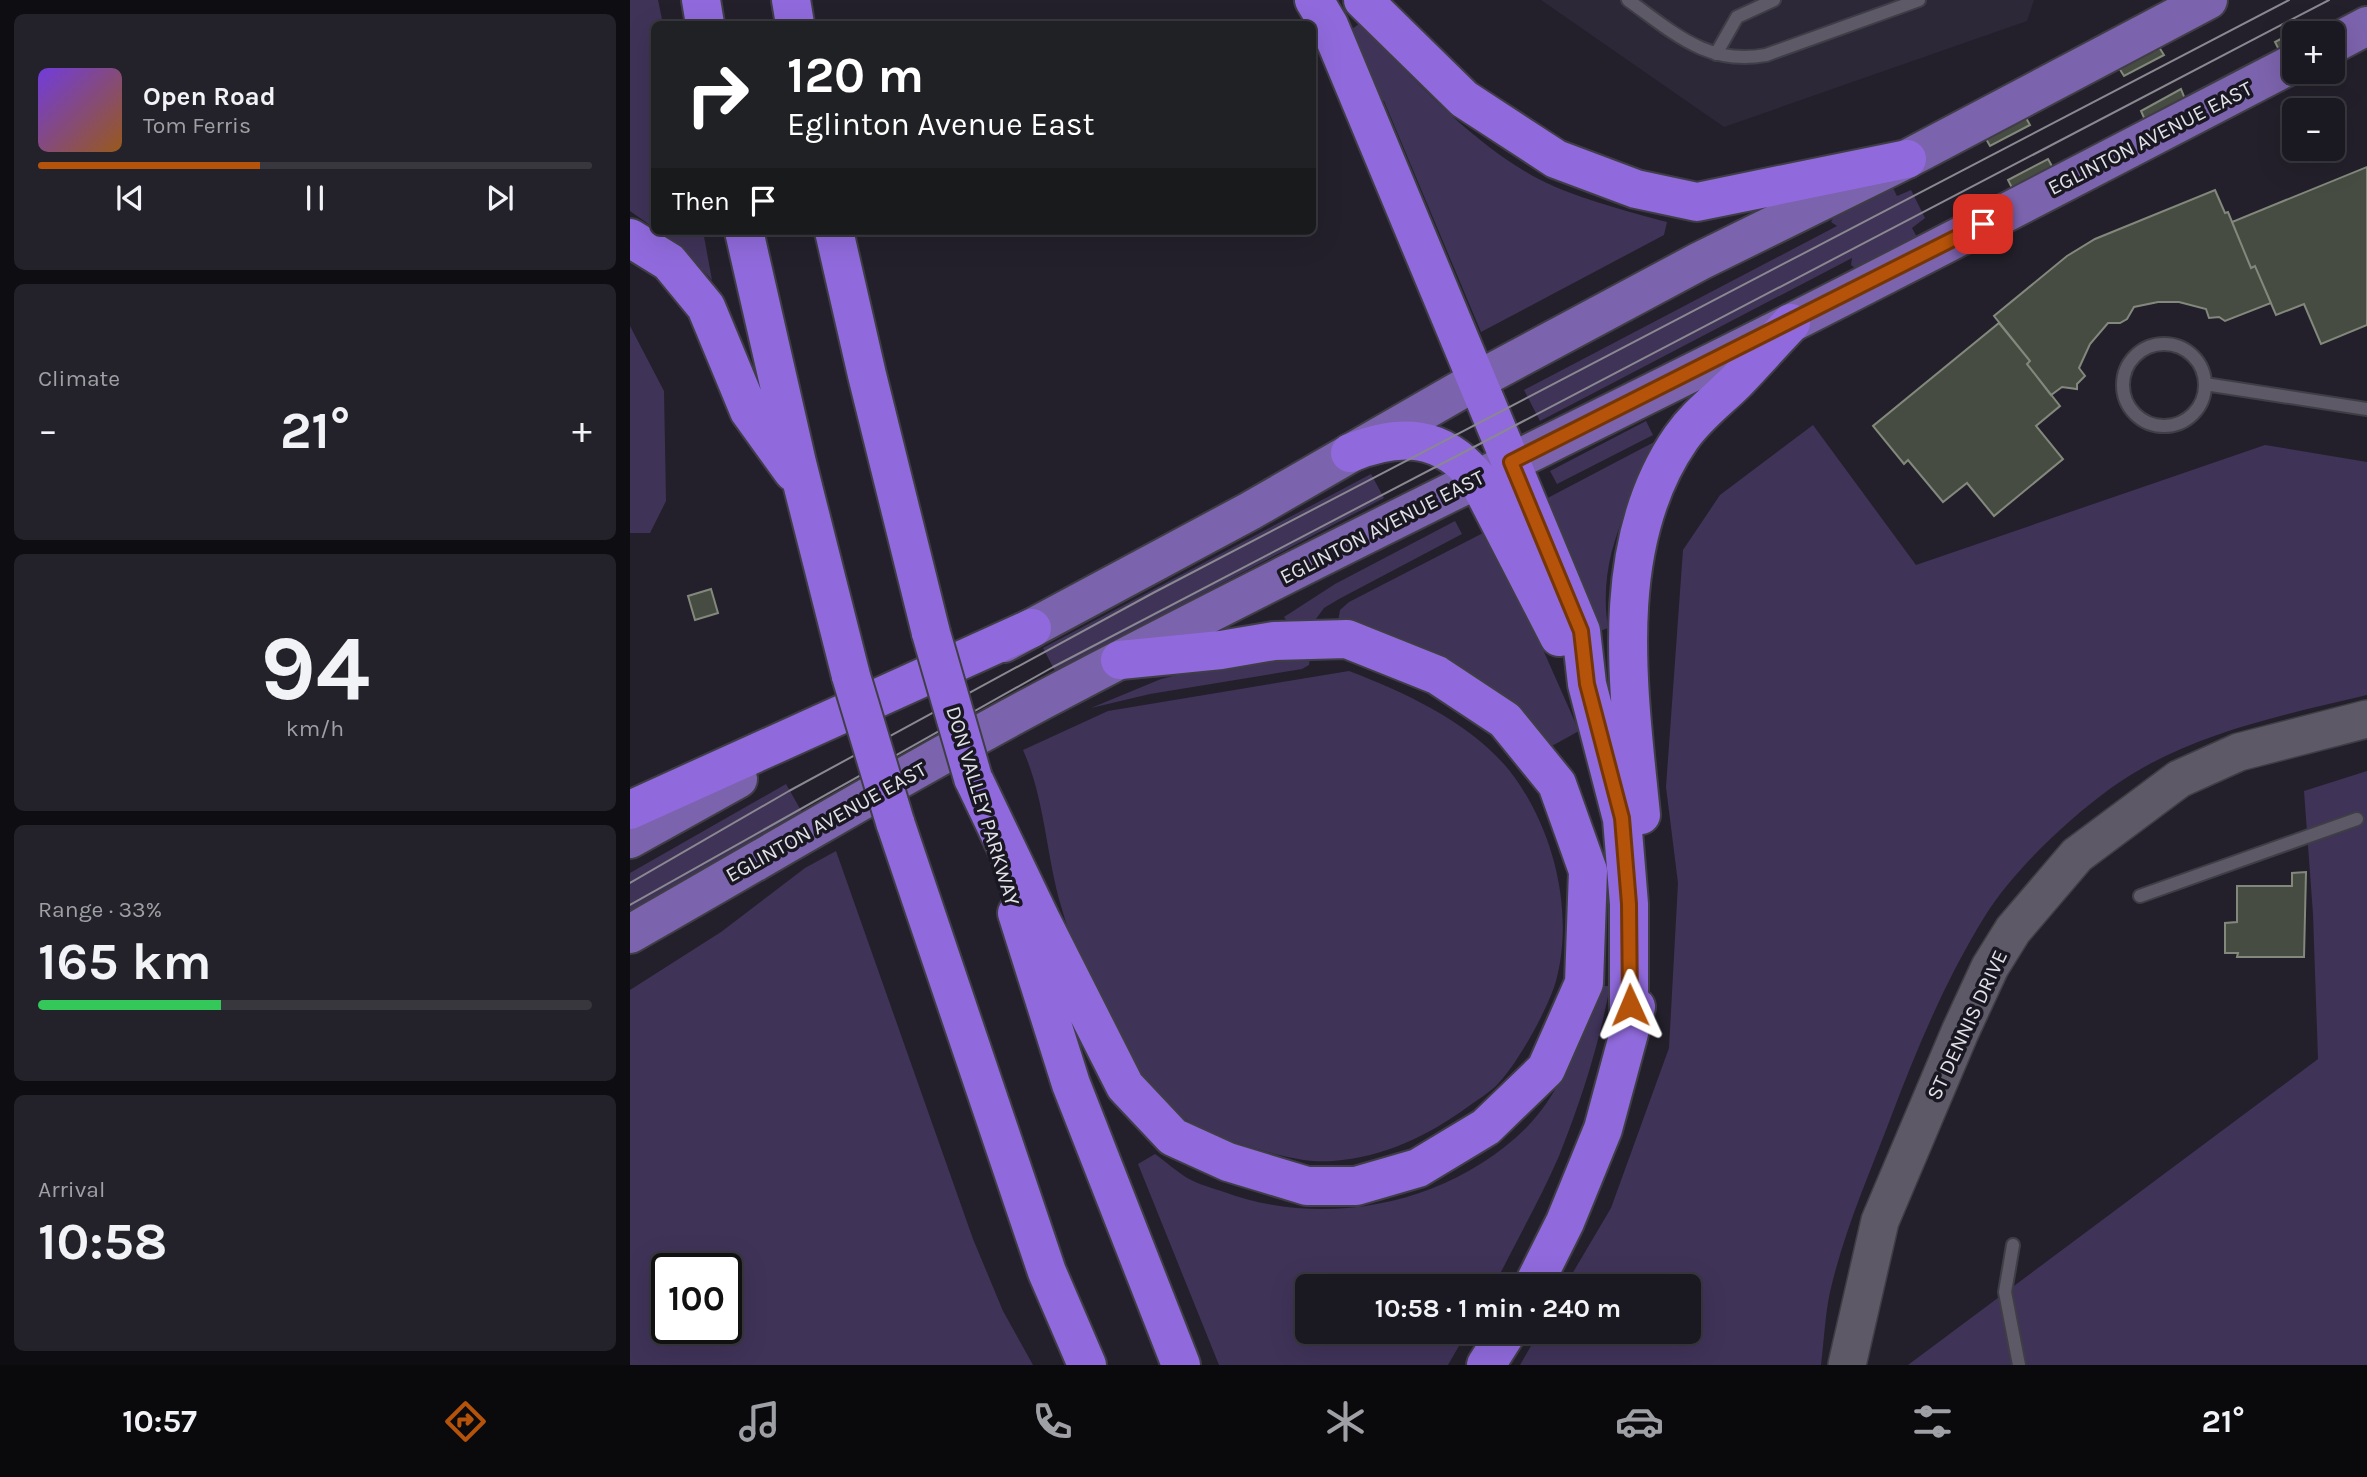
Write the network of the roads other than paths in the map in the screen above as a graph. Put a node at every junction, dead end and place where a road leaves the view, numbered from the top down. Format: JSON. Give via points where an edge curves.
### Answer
{"nodes":[{"id":1,"x":701,"y":0,"type":"edge"},
{"id":2,"x":791,"y":0,"type":"edge"},
{"id":3,"x":1314,"y":0,"type":"edge"},
{"id":4,"x":1363,"y":0,"type":"edge"},
{"id":5,"x":1628,"y":0,"type":"edge"},
{"id":6,"x":1773,"y":0,"type":"edge"},
{"id":7,"x":1919,"y":0,"type":"edge"},
{"id":8,"x":2208,"y":0,"type":"edge"},
{"id":9,"x":704,"y":21,"type":"edge"},
{"id":10,"x":794,"y":21,"type":"edge"},
{"id":11,"x":2367,"y":26,"type":"edge"},
{"id":12,"x":2345,"y":38,"type":"edge"},
{"id":13,"x":1716,"y":54,"type":"junction"},
{"id":14,"x":2282,"y":70,"type":"edge"},
{"id":15,"x":1907,"y":159,"type":"junction"},
{"id":16,"x":745,"y":235,"type":"edge"},
{"id":17,"x":835,"y":235,"type":"edge"},
{"id":18,"x":630,"y":238,"type":"edge"},
{"id":19,"x":1791,"y":323,"type":"junction"},
{"id":20,"x":1476,"y":381,"type":"junction"},
{"id":21,"x":2205,"y":384,"type":"junction"},
{"id":22,"x":2367,"y":409,"type":"edge"},
{"id":23,"x":1350,"y":453,"type":"junction"},
{"id":24,"x":1494,"y":470,"type":"junction"},
{"id":25,"x":803,"y":486,"type":"junction"},
{"id":26,"x":1032,"y":628,"type":"junction"},
{"id":27,"x":1120,"y":660,"type":"junction"},
{"id":28,"x":2367,"y":719,"type":"edge"},
{"id":29,"x":973,"y":778,"type":"junction"},
{"id":30,"x":630,"y":810,"type":"edge"},
{"id":31,"x":2357,"y":819,"type":"dead end"},
{"id":32,"x":630,"y":839,"type":"edge"},
{"id":33,"x":2140,"y":896,"type":"dead end"},
{"id":34,"x":630,"y":934,"type":"edge"},
{"id":35,"x":1629,"y":1031,"type":"junction"},
{"id":36,"x":2013,"y":1245,"type":"dead end"},
{"id":37,"x":1539,"y":1274,"type":"edge"},
{"id":38,"x":1499,"y":1344,"type":"edge"},
{"id":39,"x":1087,"y":1365,"type":"edge"},
{"id":40,"x":1181,"y":1365,"type":"edge"},
{"id":41,"x":1486,"y":1365,"type":"edge"},
{"id":42,"x":1847,"y":1365,"type":"edge"},
{"id":43,"x":2019,"y":1365,"type":"edge"}],
"edges":[{"from":1,"to":9,"type":"highway"},
{"from":2,"to":10,"type":"highway"},
{"from":3,"to":20,"type":"highway","via":[[1329,25]]},
{"from":4,"to":15,"type":"highway","via":[[1464,99],[1556,159],[1636,189],[1698,202]]},
{"from":5,"to":13,"type":"lane","via":[[1686,41]]},
{"from":6,"to":13,"type":"lane","via":[[1737,17]]},
{"from":7,"to":13,"type":"lane","via":[[1766,55],[1742,60]]},
{"from":8,"to":15,"type":"main road"},
{"from":11,"to":12,"type":"main road"},
{"from":14,"to":19,"type":"main road","name":"EGLINTON AVENUE EAST"},
{"from":15,"to":20,"type":"main road","via":[[1700,261]]},
{"from":16,"to":25,"type":"highway"},
{"from":17,"to":29,"type":"highway","name":"DON VALLEY PARKWAY","bridge":true,"via":[[931,633]]},
{"from":18,"to":25,"type":"highway","via":[[669,262],[706,307],[749,411]]},
{"from":19,"to":24,"type":"main road","name":"EGLINTON AVENUE EAST"},
{"from":19,"to":35,"type":"highway","via":[[1682,436],[1648,505],[1629,584],[1627,657],[1645,860],[1644,974]]},
{"from":20,"to":23,"type":"main road"},
{"from":20,"to":24,"type":"highway"},
{"from":21,"to":21,"type":"lane","via":[[2197,410],[2175,426],[2147,424],[2127,406],[2122,393],[2126,366],[2134,355],[2159,344],[2186,349],[2196,359]]},
{"from":21,"to":22,"type":"lane"},
{"from":23,"to":24,"type":"highway","via":[[1378,442],[1407,438]]},
{"from":23,"to":26,"type":"main road"},
{"from":24,"to":27,"type":"main road","name":"EGLINTON AVENUE EAST"},
{"from":24,"to":35,"type":"highway","via":[[1581,631],[1587,684],[1622,818],[1629,904]]},
{"from":25,"to":39,"type":"highway","bridge":true,"via":[[851,676],[895,821],[1047,1272]]},
{"from":26,"to":30,"type":"highway"},
{"from":26,"to":32,"type":"main road"},
{"from":27,"to":29,"type":"highway","via":[[1273,641],[1347,639],[1437,675],[1505,720],[1557,785],[1588,871],[1584,983],[1546,1069],[1486,1127],[1418,1168],[1356,1186],[1307,1186],[1228,1162],[1173,1137],[1125,1086]]},
{"from":27,"to":34,"type":"main road","name":"EGLINTON AVENUE EAST"},
{"from":28,"to":42,"type":"street","name":"ST DENNIS DRIVE","via":[[2239,752],[2179,779],[2077,855],[2013,930],[1960,1032],[1880,1221]]},
{"from":29,"to":40,"type":"highway","name":"DON VALLEY PARKWAY","via":[[1071,1084]]},
{"from":31,"to":33,"type":"lane"},
{"from":35,"to":37,"type":"highway","via":[[1603,1129]]},
{"from":36,"to":43,"type":"lane","via":[[2005,1292]]},
{"from":38,"to":41,"type":"highway"}]}
